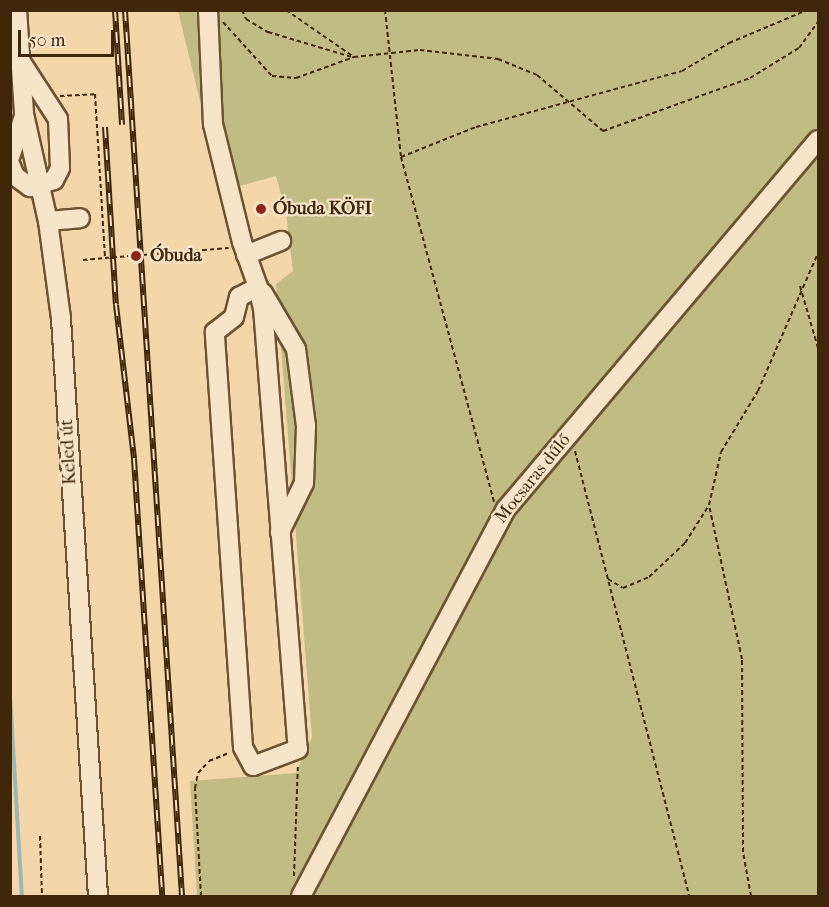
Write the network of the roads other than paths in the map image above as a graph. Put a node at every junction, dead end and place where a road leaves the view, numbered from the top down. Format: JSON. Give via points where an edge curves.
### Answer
{"nodes":[{"id":1,"x":17,"y":10,"type":"edge"},
{"id":2,"x":208,"y":13,"type":"edge"},
{"id":3,"x":18,"y":57,"type":"junction"},
{"id":4,"x":24,"y":114,"type":"junction"},
{"id":5,"x":819,"y":140,"type":"edge"},
{"id":6,"x":10,"y":157,"type":"edge"},
{"id":7,"x":10,"y":164,"type":"edge"},
{"id":8,"x":40,"y":186,"type":"junction"},
{"id":9,"x":81,"y":218,"type":"dead end"},
{"id":10,"x":48,"y":220,"type":"junction"},
{"id":11,"x":281,"y":241,"type":"dead end"},
{"id":12,"x":244,"y":249,"type":"junction"},
{"id":13,"x":258,"y":287,"type":"junction"},
{"id":14,"x":280,"y":532,"type":"junction"},
{"id":15,"x":297,"y":891,"type":"edge"},
{"id":16,"x":98,"y":897,"type":"edge"}],
"edges":[{"from":1,"to":3,"type":"street","name":"Keled út"},
{"from":2,"to":12,"type":"street","via":[[213,124]]},
{"from":3,"to":4,"type":"street","name":"Keled út"},
{"from":3,"to":8,"type":"street","via":[[58,119],[60,168],[54,180]]},
{"from":4,"to":6,"type":"street"},
{"from":4,"to":8,"type":"street","name":"Keled út"},
{"from":5,"to":15,"type":"street","name":"Mocsaras dűlő","via":[[499,520]]},
{"from":7,"to":8,"type":"street","via":[[20,181]]},
{"from":8,"to":10,"type":"street","name":"Keled út"},
{"from":9,"to":10,"type":"street"},
{"from":10,"to":16,"type":"street","name":"Keled út","via":[[61,319]]},
{"from":11,"to":12,"type":"street"},
{"from":12,"to":13,"type":"street"},
{"from":13,"to":14,"type":"street"},
{"from":13,"to":14,"type":"street","via":[[296,349],[304,394],[307,467],[299,498]]},
{"from":13,"to":14,"type":"street","via":[[239,297],[234,317],[215,332],[243,747],[253,766],[298,749]]}]}
